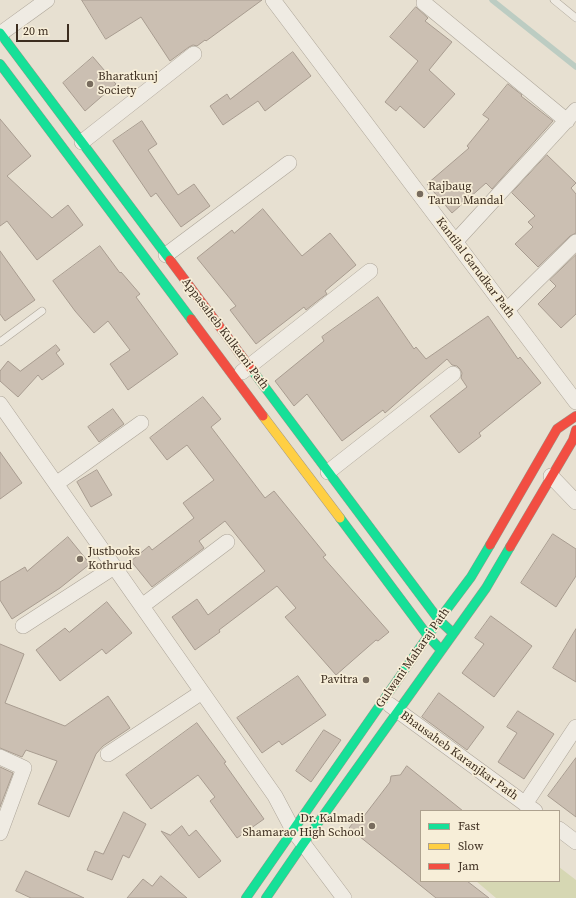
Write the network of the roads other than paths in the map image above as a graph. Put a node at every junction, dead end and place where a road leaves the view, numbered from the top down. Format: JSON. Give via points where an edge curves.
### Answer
{"nodes":[{"id":1,"x":47,"y":0,"type":"edge"},
{"id":2,"x":273,"y":0,"type":"edge"},
{"id":3,"x":554,"y":0,"type":"edge"},
{"id":4,"x":424,"y":3,"type":"dead end"},
{"id":5,"x":576,"y":18,"type":"edge"},
{"id":6,"x":0,"y":34,"type":"edge"},
{"id":7,"x":194,"y":54,"type":"dead end"},
{"id":8,"x":0,"y":64,"type":"edge"},
{"id":9,"x":571,"y":116,"type":"edge"},
{"id":10,"x":82,"y":142,"type":"junction"},
{"id":11,"x":289,"y":163,"type":"dead end"},
{"id":12,"x":455,"y":242,"type":"junction"},
{"id":13,"x":576,"y":242,"type":"edge"},
{"id":14,"x":166,"y":254,"type":"junction"},
{"id":15,"x":370,"y":271,"type":"dead end"},
{"id":16,"x":42,"y":310,"type":"dead end"},
{"id":17,"x":507,"y":310,"type":"junction"},
{"id":18,"x":0,"y":342,"type":"edge"},
{"id":19,"x":249,"y":366,"type":"junction"},
{"id":20,"x":453,"y":374,"type":"dead end"},
{"id":21,"x":235,"y":378,"type":"junction"},
{"id":22,"x":576,"y":402,"type":"edge"},
{"id":23,"x":2,"y":411,"type":"edge"},
{"id":24,"x":576,"y":416,"type":"edge"},
{"id":25,"x":142,"y":423,"type":"dead end"},
{"id":26,"x":576,"y":430,"type":"edge"},
{"id":27,"x":328,"y":472,"type":"junction"},
{"id":28,"x":551,"y":476,"type":"junction"},
{"id":29,"x":56,"y":484,"type":"junction"},
{"id":30,"x":576,"y":502,"type":"edge"},
{"id":31,"x":227,"y":542,"type":"dead end"},
{"id":32,"x":114,"y":567,"type":"junction"},
{"id":33,"x":142,"y":606,"type":"junction"},
{"id":34,"x":439,"y":620,"type":"junction"},
{"id":35,"x":23,"y":626,"type":"dead end"},
{"id":36,"x":452,"y":633,"type":"junction"},
{"id":37,"x":428,"y":636,"type":"junction"},
{"id":38,"x":441,"y":650,"type":"junction"},
{"id":39,"x":202,"y":692,"type":"junction"},
{"id":40,"x":384,"y":700,"type":"junction"},
{"id":41,"x":399,"y":711,"type":"junction"},
{"id":42,"x":576,"y":727,"type":"edge"},
{"id":43,"x":108,"y":754,"type":"dead end"},
{"id":44,"x":0,"y":757,"type":"edge"},
{"id":45,"x":530,"y":807,"type":"edge"},
{"id":46,"x":293,"y":830,"type":"junction"},
{"id":47,"x":560,"y":830,"type":"edge"},
{"id":48,"x":0,"y":833,"type":"edge"},
{"id":49,"x":576,"y":842,"type":"edge"},
{"id":50,"x":303,"y":844,"type":"junction"},
{"id":51,"x":246,"y":898,"type":"edge"},
{"id":52,"x":266,"y":898,"type":"edge"},
{"id":53,"x":344,"y":898,"type":"edge"}],
"edges":[{"from":1,"to":6,"type":"street"},
{"from":2,"to":12,"type":"street","name":"Kantilal Garudkar Path"},
{"from":3,"to":5,"type":"lane"},
{"from":4,"to":9,"type":"street"},
{"from":6,"to":10,"type":"street","name":"Appasaheb Kulkarni Path"},
{"from":7,"to":10,"type":"street"},
{"from":8,"to":21,"type":"street","name":"Appasaheb Kulkarni Path"},
{"from":9,"to":12,"type":"street"},
{"from":10,"to":14,"type":"street","name":"Appasaheb Kulkarni Path"},
{"from":11,"to":14,"type":"street"},
{"from":12,"to":17,"type":"street","name":"Kantilal Garudkar Path"},
{"from":13,"to":17,"type":"street"},
{"from":14,"to":19,"type":"street","name":"Appasaheb Kulkarni Path"},
{"from":15,"to":19,"type":"street"},
{"from":16,"to":18,"type":"lane"},
{"from":17,"to":22,"type":"street","name":"Kantilal Garudkar Path"},
{"from":19,"to":21,"type":"street"},
{"from":19,"to":27,"type":"street","name":"Appasaheb Kulkarni Path"},
{"from":20,"to":27,"type":"street"},
{"from":21,"to":37,"type":"street","name":"Appasaheb Kulkarni Path"},
{"from":23,"to":29,"type":"street"},
{"from":24,"to":34,"type":"street","name":"Gulwani Maharaj Path","via":[[557,429],[471,578]]},
{"from":25,"to":29,"type":"street"},
{"from":26,"to":28,"type":"street","name":"Gulwani Maharaj Path"},
{"from":27,"to":34,"type":"street","name":"Appasaheb Kulkarni Path"},
{"from":28,"to":30,"type":"street"},
{"from":28,"to":36,"type":"street","name":"Gulwani Maharaj Path","via":[[486,588]]},
{"from":29,"to":32,"type":"street"},
{"from":31,"to":33,"type":"street"},
{"from":32,"to":33,"type":"street"},
{"from":32,"to":35,"type":"street"},
{"from":33,"to":39,"type":"street"},
{"from":34,"to":36,"type":"street","name":"Appasaheb Kulkarni Path"},
{"from":34,"to":37,"type":"street","name":"Gulwani Maharaj Path"},
{"from":36,"to":38,"type":"street","name":"Gulwani Maharaj Path"},
{"from":37,"to":38,"type":"street","name":"Appasaheb Kulkarni Path"},
{"from":37,"to":40,"type":"street","name":"Gulwani Maharaj Path"},
{"from":38,"to":41,"type":"street","name":"Gulwani Maharaj Path"},
{"from":39,"to":43,"type":"street"},
{"from":39,"to":46,"type":"street","via":[[275,796]]},
{"from":40,"to":41,"type":"street","name":"Bhausaheb Karanjkar Path"},
{"from":40,"to":46,"type":"street","name":"Gulwani Maharaj Path"},
{"from":41,"to":45,"type":"street","name":"Bhausaheb Karanjkar Path"},
{"from":41,"to":50,"type":"street","name":"Gulwani Maharaj Path"},
{"from":42,"to":45,"type":"street"},
{"from":44,"to":48,"type":"street","via":[[24,768]]},
{"from":46,"to":50,"type":"street"},
{"from":46,"to":51,"type":"street","name":"Gulwani Maharaj Path"},
{"from":47,"to":49,"type":"street"},
{"from":50,"to":52,"type":"street","name":"Gulwani Maharaj Path"},
{"from":50,"to":53,"type":"street"}]}
